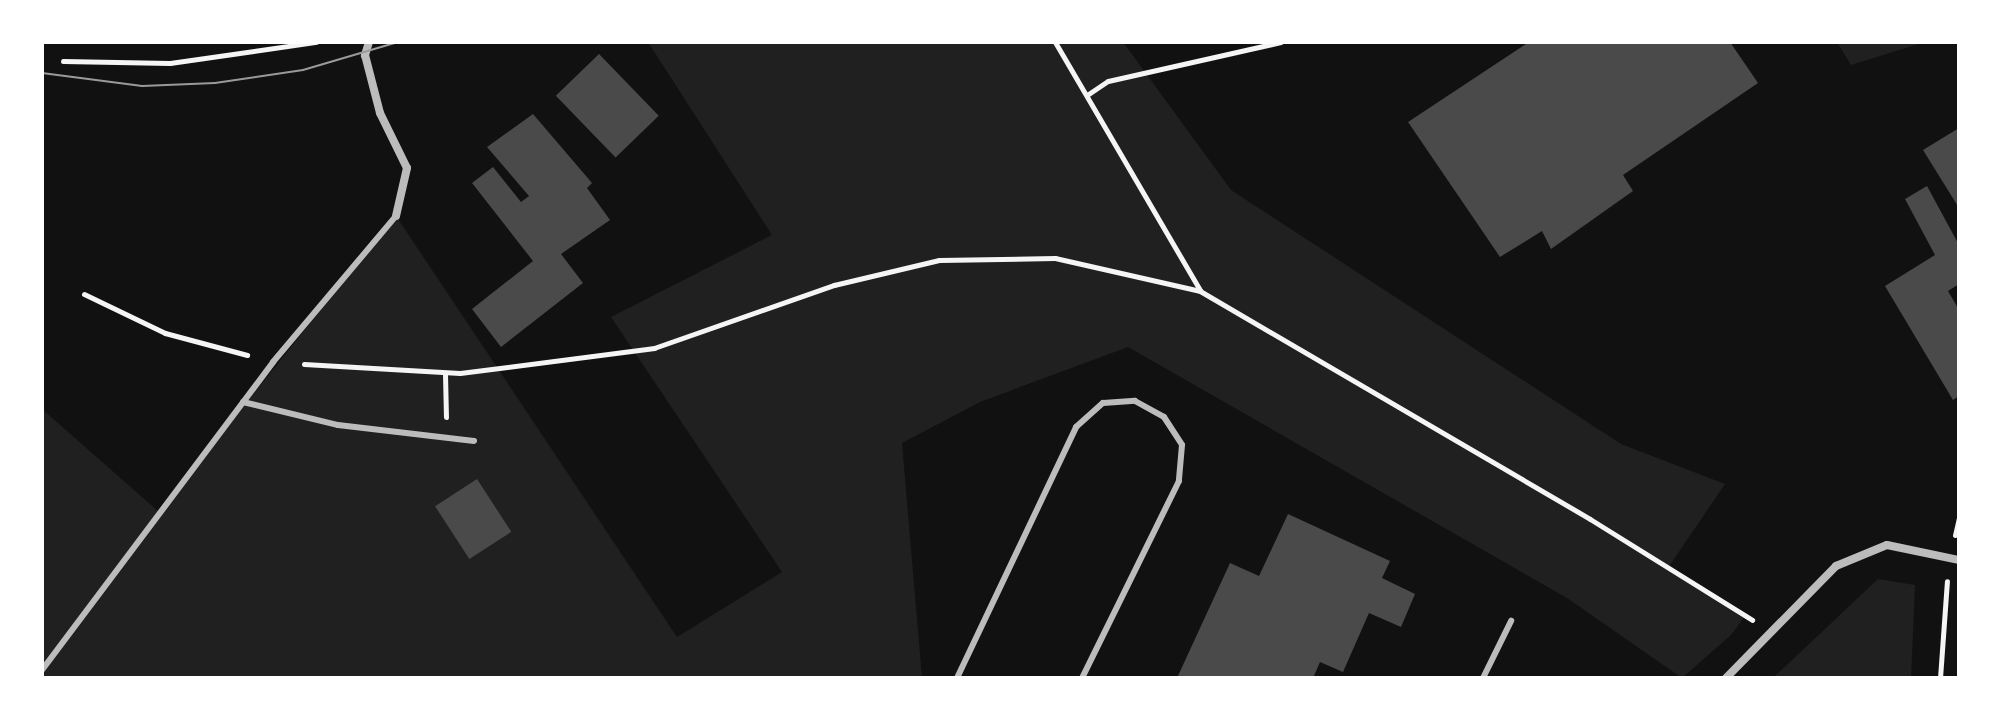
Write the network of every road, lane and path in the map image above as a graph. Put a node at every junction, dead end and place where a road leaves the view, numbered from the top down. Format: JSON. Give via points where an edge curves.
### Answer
{"nodes":[{"id":1,"x":316,"y":42,"type":"edge"},
{"id":2,"x":369,"y":42,"type":"edge"},
{"id":3,"x":1055,"y":42,"type":"edge"},
{"id":4,"x":1281,"y":42,"type":"edge"},
{"id":5,"x":1261,"y":45,"type":"edge"},
{"id":6,"x":63,"y":61,"type":"dead end"},
{"id":7,"x":1086,"y":96,"type":"junction"},
{"id":8,"x":396,"y":216,"type":"joint"},
{"id":9,"x":1200,"y":291,"type":"junction"},
{"id":10,"x":84,"y":294,"type":"dead end"},
{"id":11,"x":273,"y":362,"type":"junction"},
{"id":12,"x":445,"y":374,"type":"junction"},
{"id":13,"x":243,"y":402,"type":"junction"},
{"id":14,"x":447,"y":438,"type":"junction"},
{"id":15,"x":474,"y":441,"type":"dead end"},
{"id":16,"x":1959,"y":517,"type":"edge"},
{"id":17,"x":1954,"y":558,"type":"edge"},
{"id":18,"x":1511,"y":621,"type":"dead end"},
{"id":19,"x":1772,"y":633,"type":"junction"},
{"id":20,"x":42,"y":670,"type":"edge"},
{"id":21,"x":957,"y":678,"type":"edge"},
{"id":22,"x":1082,"y":678,"type":"edge"},
{"id":23,"x":1483,"y":678,"type":"edge"},
{"id":24,"x":1726,"y":678,"type":"edge"},
{"id":25,"x":1940,"y":678,"type":"edge"}],
"edges":[{"from":1,"to":6,"type":"path","via":[[170,63]]},
{"from":2,"to":8,"type":"street","via":[[365,55],[380,113],[407,168]]},
{"from":3,"to":7,"type":"path"},
{"from":4,"to":5,"type":"path"},
{"from":5,"to":7,"type":"path","via":[[1108,81]]},
{"from":7,"to":9,"type":"path"},
{"from":8,"to":11,"type":"lane"},
{"from":9,"to":12,"type":"path","via":[[1055,258],[939,260],[834,285],[654,348]]},
{"from":9,"to":19,"type":"path","via":[[1590,519]]},
{"from":10,"to":11,"type":"path","via":[[165,333]]},
{"from":11,"to":12,"type":"path"},
{"from":11,"to":13,"type":"lane"},
{"from":12,"to":14,"type":"path"},
{"from":13,"to":14,"type":"lane","via":[[338,425]]},
{"from":13,"to":20,"type":"lane"},
{"from":14,"to":15,"type":"lane"},
{"from":16,"to":17,"type":"path"},
{"from":17,"to":19,"type":"street","via":[[1887,545],[1836,566]]},
{"from":17,"to":25,"type":"path"},
{"from":18,"to":23,"type":"lane"},
{"from":19,"to":24,"type":"street"},
{"from":21,"to":22,"type":"lane","via":[[1076,427],[1103,403],[1135,401],[1164,417],[1182,445],[1179,481]]}]}
